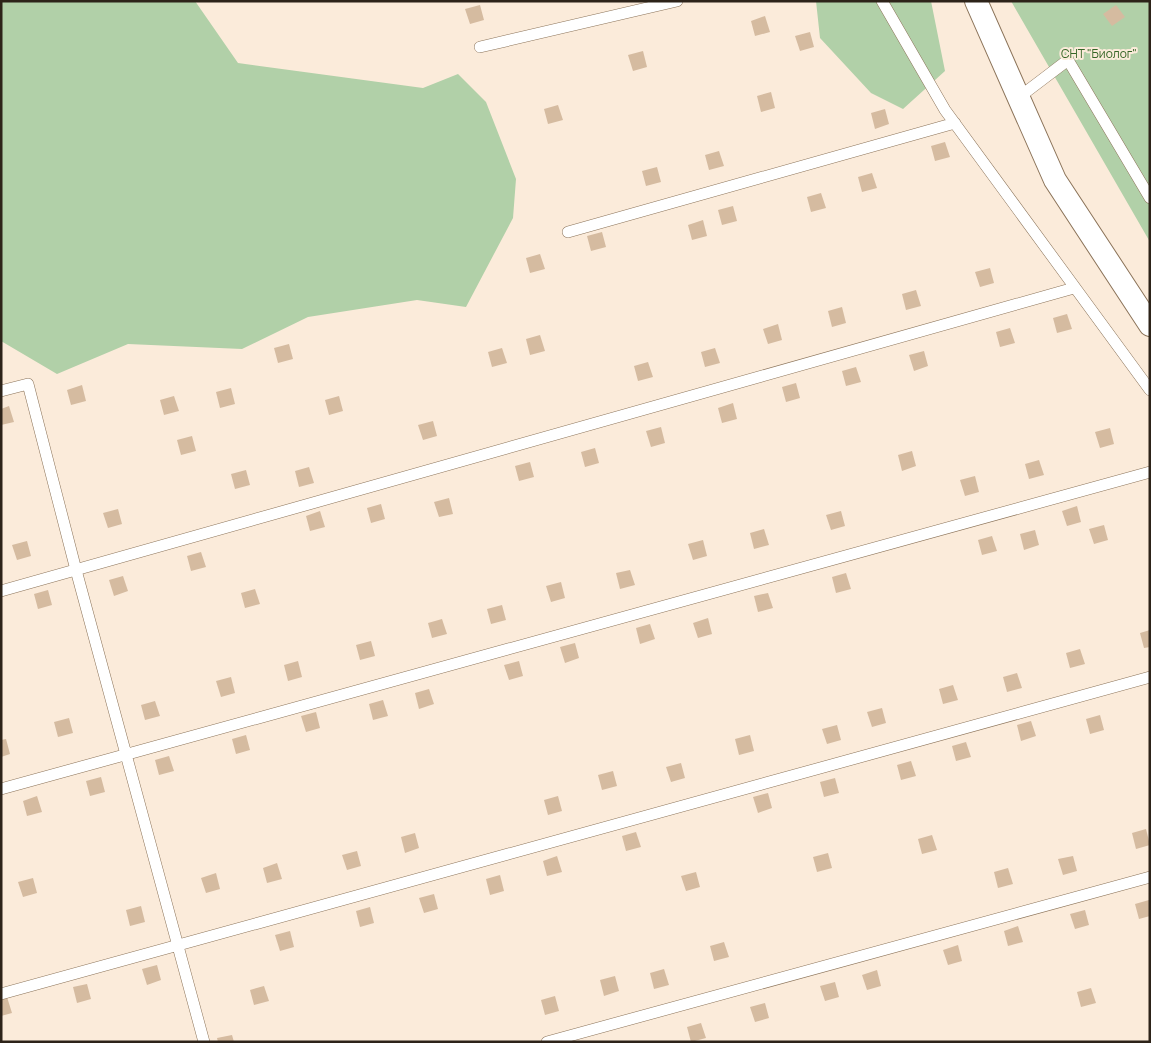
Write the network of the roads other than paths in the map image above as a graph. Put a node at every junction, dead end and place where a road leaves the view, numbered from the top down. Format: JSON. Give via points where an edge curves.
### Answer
{"nodes":[{"id":1,"x":677,"y":1,"type":"edge"},
{"id":2,"x":882,"y":1,"type":"edge"},
{"id":3,"x":976,"y":1,"type":"edge"},
{"id":4,"x":480,"y":47,"type":"dead end"},
{"id":5,"x":1018,"y":98,"type":"junction"},
{"id":6,"x":955,"y":123,"type":"junction"},
{"id":7,"x":1150,"y":198,"type":"edge"},
{"id":8,"x":568,"y":232,"type":"dead end"},
{"id":9,"x":1074,"y":288,"type":"junction"},
{"id":10,"x":1150,"y":325,"type":"edge"},
{"id":11,"x":1150,"y":390,"type":"edge"},
{"id":12,"x":1,"y":391,"type":"edge"},
{"id":13,"x":1150,"y":472,"type":"edge"},
{"id":14,"x":76,"y":570,"type":"junction"},
{"id":15,"x":1,"y":591,"type":"edge"},
{"id":16,"x":1150,"y":677,"type":"edge"},
{"id":17,"x":126,"y":754,"type":"junction"},
{"id":18,"x":1,"y":789,"type":"edge"},
{"id":19,"x":1150,"y":877,"type":"edge"},
{"id":20,"x":178,"y":946,"type":"junction"},
{"id":21,"x":1,"y":994,"type":"edge"},
{"id":22,"x":204,"y":1042,"type":"edge"},
{"id":23,"x":548,"y":1042,"type":"edge"}],
"edges":[{"from":1,"to":4,"type":"lane"},
{"from":2,"to":6,"type":"lane"},
{"from":3,"to":5,"type":"street"},
{"from":5,"to":7,"type":"lane","via":[[1068,60]]},
{"from":5,"to":10,"type":"street","via":[[1055,180]]},
{"from":6,"to":8,"type":"lane"},
{"from":6,"to":9,"type":"lane"},
{"from":9,"to":11,"type":"lane"},
{"from":9,"to":14,"type":"lane"},
{"from":12,"to":14,"type":"lane","via":[[28,384]]},
{"from":13,"to":17,"type":"lane"},
{"from":14,"to":15,"type":"lane"},
{"from":14,"to":17,"type":"lane"},
{"from":16,"to":20,"type":"lane"},
{"from":17,"to":18,"type":"lane"},
{"from":17,"to":20,"type":"lane"},
{"from":19,"to":23,"type":"lane"},
{"from":20,"to":21,"type":"lane"},
{"from":20,"to":22,"type":"lane"}]}
